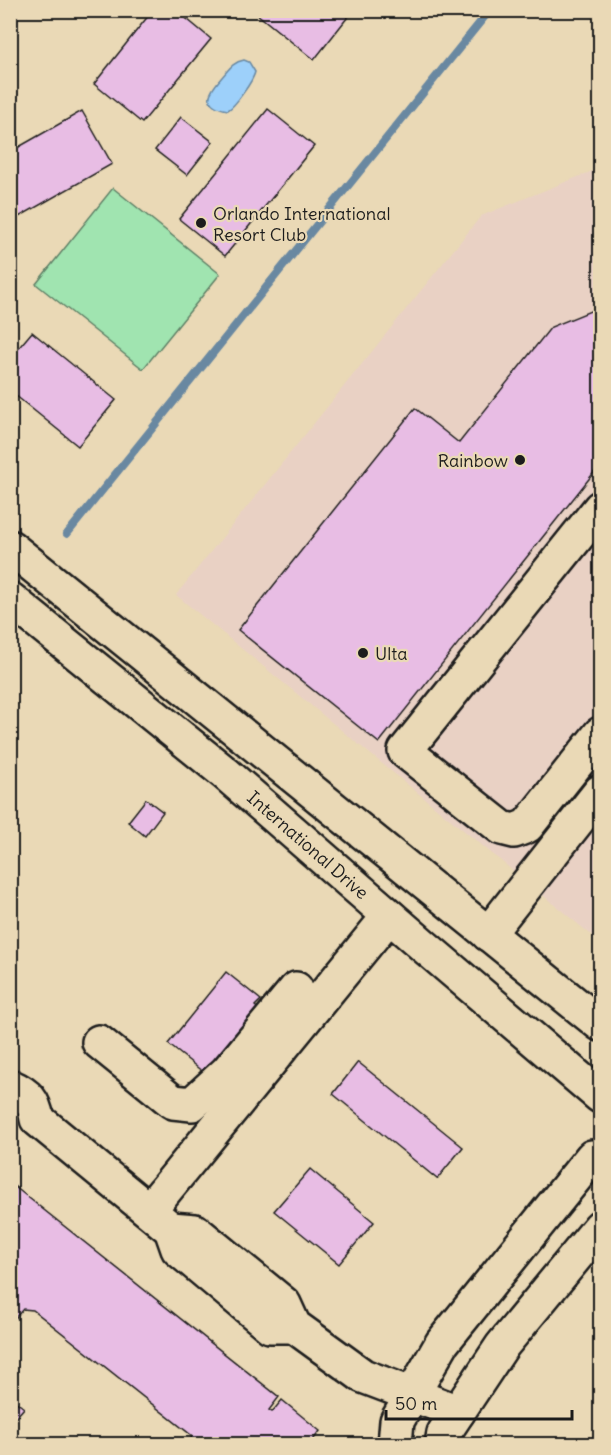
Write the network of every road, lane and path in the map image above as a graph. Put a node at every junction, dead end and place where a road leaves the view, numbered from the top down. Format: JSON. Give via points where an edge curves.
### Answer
{"nodes":[{"id":1,"x":600,"y":508,"type":"edge"},
{"id":2,"x":10,"y":547,"type":"edge"},
{"id":3,"x":10,"y":599,"type":"edge"},
{"id":4,"x":600,"y":734,"type":"edge"},
{"id":5,"x":600,"y":792,"type":"edge"},
{"id":6,"x":389,"y":916,"type":"junction"},
{"id":7,"x":488,"y":934,"type":"junction"},
{"id":8,"x":296,"y":989,"type":"dead end"},
{"id":9,"x":600,"y":1024,"type":"edge"},
{"id":10,"x":99,"y":1042,"type":"dead end"},
{"id":11,"x":10,"y":1086,"type":"edge"},
{"id":12,"x":600,"y":1096,"type":"edge"},
{"id":13,"x":24,"y":1118,"type":"edge"},
{"id":14,"x":600,"y":1159,"type":"edge"},
{"id":15,"x":160,"y":1219,"type":"junction"},
{"id":16,"x":600,"y":1227,"type":"edge"},
{"id":17,"x":412,"y":1394,"type":"junction"},
{"id":18,"x":458,"y":1412,"type":"junction"},
{"id":19,"x":395,"y":1444,"type":"edge"},
{"id":20,"x":442,"y":1444,"type":"edge"}],
"edges":[{"from":1,"to":4,"type":"street","via":[[405,751],[502,828],[514,831],[527,826]]},
{"from":2,"to":7,"type":"street"},
{"from":3,"to":6,"type":"street","name":"International Drive","via":[[225,773]]},
{"from":5,"to":7,"type":"street"},
{"from":6,"to":12,"type":"street","name":"International Drive"},
{"from":6,"to":15,"type":"street"},
{"from":7,"to":9,"type":"street"},
{"from":8,"to":10,"type":"street","via":[[227,1072],[192,1104],[173,1102]]},
{"from":11,"to":13,"type":"street","via":[[34,1103]]},
{"from":13,"to":15,"type":"street"},
{"from":14,"to":17,"type":"street","via":[[592,1157],[441,1343]]},
{"from":15,"to":17,"type":"street","via":[[178,1249],[270,1326],[294,1326],[363,1376]]},
{"from":16,"to":18,"type":"street","via":[[502,1346]]},
{"from":17,"to":18,"type":"street"},
{"from":17,"to":19,"type":"street","via":[[397,1421]]},
{"from":18,"to":20,"type":"street","via":[[444,1433]]}]}
